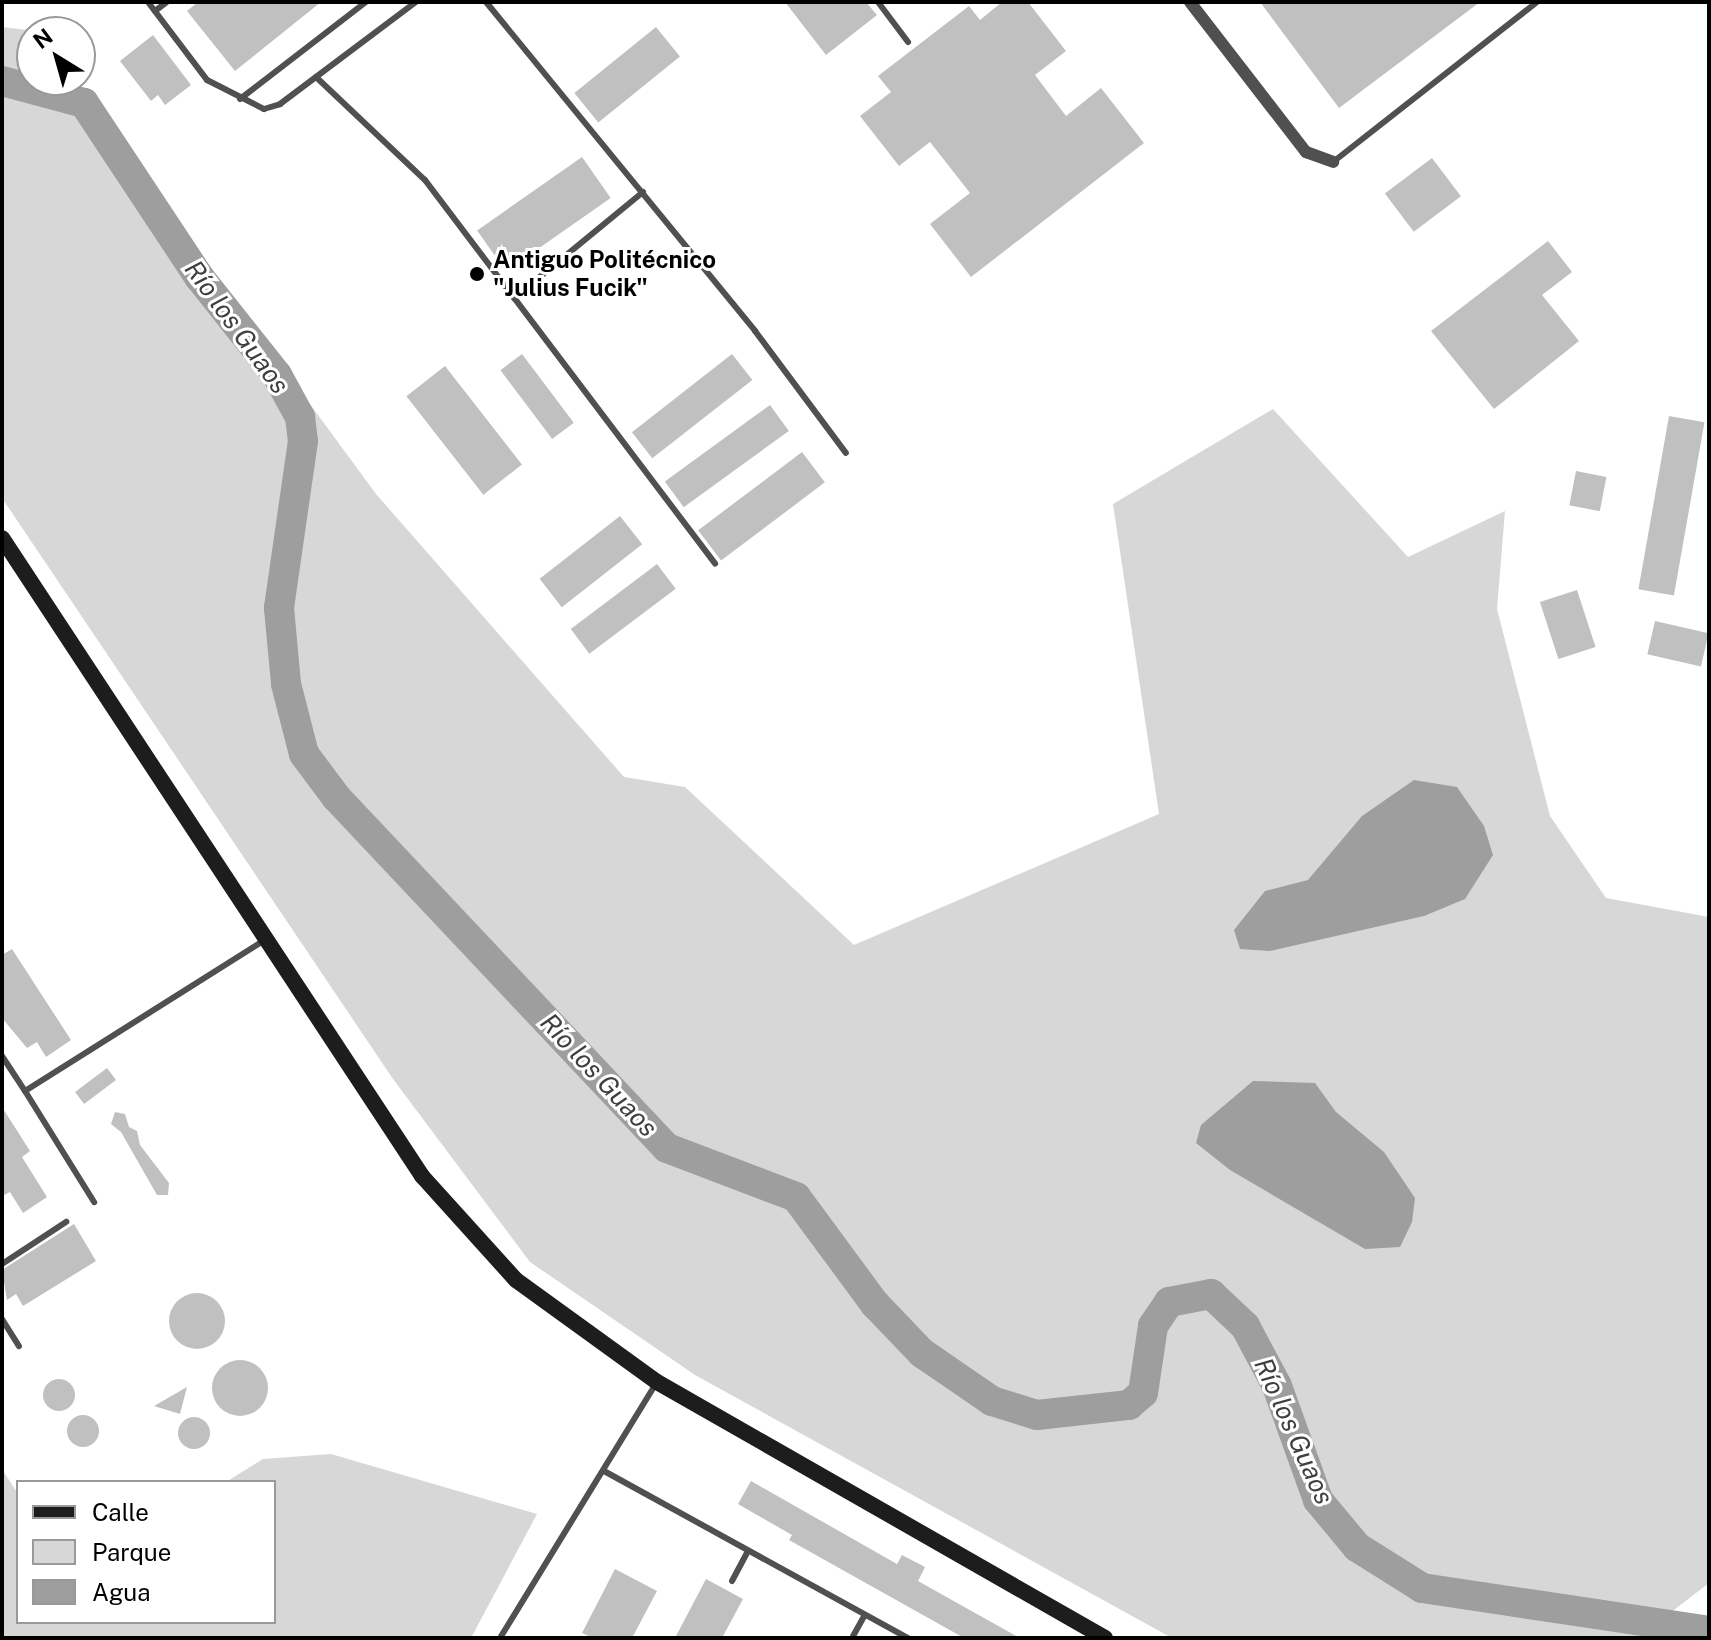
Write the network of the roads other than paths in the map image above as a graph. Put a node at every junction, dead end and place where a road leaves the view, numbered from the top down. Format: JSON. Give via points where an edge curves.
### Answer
{"nodes":[{"id":1,"x":148,"y":2,"type":"edge"},
{"id":2,"x":167,"y":2,"type":"edge"},
{"id":3,"x":366,"y":2,"type":"edge"},
{"id":4,"x":416,"y":2,"type":"edge"},
{"id":5,"x":486,"y":2,"type":"edge"},
{"id":6,"x":878,"y":2,"type":"edge"},
{"id":7,"x":1190,"y":2,"type":"edge"},
{"id":8,"x":1537,"y":2,"type":"edge"},
{"id":9,"x":155,"y":11,"type":"junction"},
{"id":10,"x":908,"y":42,"type":"dead end"},
{"id":11,"x":316,"y":77,"type":"junction"},
{"id":12,"x":240,"y":99,"type":"junction"},
{"id":13,"x":1333,"y":162,"type":"joint"},
{"id":14,"x":643,"y":192,"type":"junction"},
{"id":15,"x":514,"y":298,"type":"junction"},
{"id":16,"x":846,"y":453,"type":"dead end"},
{"id":17,"x":2,"y":538,"type":"edge"},
{"id":18,"x":715,"y":564,"type":"dead end"},
{"id":19,"x":266,"y":939,"type":"junction"},
{"id":20,"x":2,"y":1056,"type":"edge"},
{"id":21,"x":25,"y":1091,"type":"junction"},
{"id":22,"x":94,"y":1202,"type":"dead end"},
{"id":23,"x":66,"y":1222,"type":"dead end"},
{"id":24,"x":2,"y":1264,"type":"edge"},
{"id":25,"x":2,"y":1319,"type":"edge"},
{"id":26,"x":19,"y":1346,"type":"dead end"},
{"id":27,"x":657,"y":1382,"type":"junction"},
{"id":28,"x":604,"y":1471,"type":"junction"},
{"id":29,"x":748,"y":1551,"type":"junction"},
{"id":30,"x":732,"y":1581,"type":"dead end"},
{"id":31,"x":865,"y":1615,"type":"junction"},
{"id":32,"x":500,"y":1638,"type":"edge"},
{"id":33,"x":852,"y":1638,"type":"edge"},
{"id":34,"x":908,"y":1638,"type":"edge"},
{"id":35,"x":1105,"y":1638,"type":"edge"}],
"edges":[{"from":1,"to":9,"type":"lane"},
{"from":2,"to":9,"type":"lane"},
{"from":3,"to":12,"type":"lane"},
{"from":4,"to":11,"type":"lane"},
{"from":5,"to":14,"type":"lane"},
{"from":6,"to":10,"type":"lane"},
{"from":7,"to":13,"type":"street","via":[[1306,152]]},
{"from":8,"to":13,"type":"lane"},
{"from":9,"to":12,"type":"lane","via":[[207,80]]},
{"from":11,"to":12,"type":"lane","via":[[280,104],[264,109]]},
{"from":11,"to":15,"type":"lane","via":[[425,180]]},
{"from":14,"to":15,"type":"lane"},
{"from":14,"to":16,"type":"lane"},
{"from":15,"to":18,"type":"lane"},
{"from":17,"to":19,"type":"street"},
{"from":19,"to":21,"type":"lane"},
{"from":19,"to":27,"type":"street","via":[[422,1176],[516,1280]]},
{"from":20,"to":21,"type":"lane"},
{"from":21,"to":22,"type":"lane"},
{"from":23,"to":24,"type":"lane"},
{"from":25,"to":26,"type":"lane"},
{"from":27,"to":28,"type":"lane"},
{"from":27,"to":35,"type":"street"},
{"from":28,"to":29,"type":"lane"},
{"from":28,"to":32,"type":"lane"},
{"from":29,"to":30,"type":"lane"},
{"from":29,"to":31,"type":"lane"},
{"from":31,"to":33,"type":"lane"},
{"from":31,"to":34,"type":"lane"}]}
